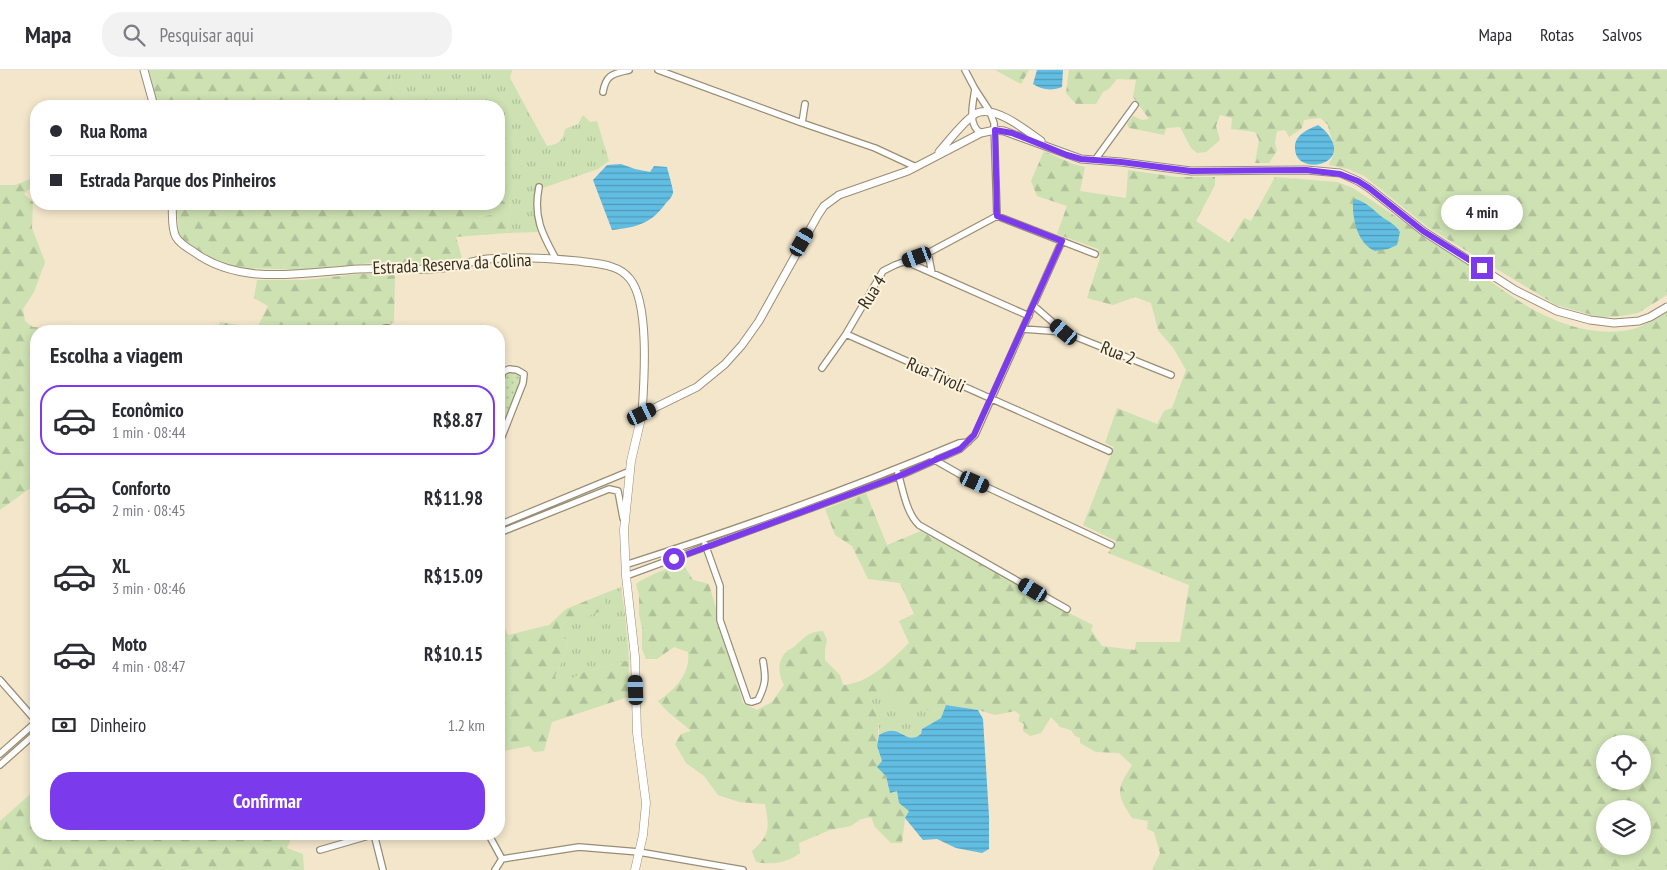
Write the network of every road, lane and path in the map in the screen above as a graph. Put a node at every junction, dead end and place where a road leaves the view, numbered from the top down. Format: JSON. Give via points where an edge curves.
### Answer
{"nodes":[{"id":1,"x":144,"y":70,"type":"edge"},
{"id":2,"x":629,"y":70,"type":"edge"},
{"id":3,"x":658,"y":70,"type":"edge"},
{"id":4,"x":965,"y":70,"type":"edge"},
{"id":5,"x":975,"y":89,"type":"junction"},
{"id":6,"x":603,"y":92,"type":"dead end"},
{"id":7,"x":152,"y":100,"type":"edge"},
{"id":8,"x":805,"y":104,"type":"dead end"},
{"id":9,"x":1135,"y":105,"type":"dead end"},
{"id":10,"x":990,"y":112,"type":"junction"},
{"id":11,"x":972,"y":116,"type":"junction"},
{"id":12,"x":802,"y":123,"type":"junction"},
{"id":13,"x":995,"y":130,"type":"junction"},
{"id":14,"x":981,"y":133,"type":"junction"},
{"id":15,"x":1055,"y":150,"type":"junction"},
{"id":16,"x":937,"y":155,"type":"junction"},
{"id":17,"x":1095,"y":160,"type":"junction"},
{"id":18,"x":916,"y":167,"type":"junction"},
{"id":19,"x":539,"y":187,"type":"dead end"},
{"id":20,"x":173,"y":210,"type":"edge"},
{"id":21,"x":997,"y":216,"type":"junction"},
{"id":22,"x":1062,"y":241,"type":"junction"},
{"id":23,"x":928,"y":253,"type":"junction"},
{"id":24,"x":1095,"y":254,"type":"dead end"},
{"id":25,"x":556,"y":259,"type":"junction"},
{"id":26,"x":905,"y":261,"type":"junction"},
{"id":27,"x":932,"y":273,"type":"junction"},
{"id":28,"x":1034,"y":306,"type":"junction"},
{"id":29,"x":1667,"y":307,"type":"edge"},
{"id":30,"x":1029,"y":316,"type":"junction"},
{"id":31,"x":1023,"y":329,"type":"junction"},
{"id":32,"x":1064,"y":332,"type":"junction"},
{"id":33,"x":846,"y":334,"type":"junction"},
{"id":34,"x":822,"y":368,"type":"dead end"},
{"id":35,"x":505,"y":370,"type":"edge"},
{"id":36,"x":1171,"y":375,"type":"dead end"},
{"id":37,"x":991,"y":398,"type":"junction"},
{"id":38,"x":642,"y":414,"type":"junction"},
{"id":39,"x":505,"y":428,"type":"edge"},
{"id":40,"x":968,"y":442,"type":"junction"},
{"id":41,"x":1109,"y":451,"type":"dead end"},
{"id":42,"x":930,"y":455,"type":"junction"},
{"id":43,"x":935,"y":461,"type":"junction"},
{"id":44,"x":896,"y":468,"type":"junction"},
{"id":45,"x":630,"y":471,"type":"junction"},
{"id":46,"x":899,"y":476,"type":"junction"},
{"id":47,"x":763,"y":518,"type":"junction"},
{"id":48,"x":505,"y":523,"type":"edge"},
{"id":49,"x":624,"y":523,"type":"junction"},
{"id":50,"x":766,"y":526,"type":"junction"},
{"id":51,"x":505,"y":531,"type":"edge"},
{"id":52,"x":703,"y":540,"type":"junction"},
{"id":53,"x":1111,"y":545,"type":"dead end"},
{"id":54,"x":706,"y":547,"type":"junction"},
{"id":55,"x":625,"y":565,"type":"junction"},
{"id":56,"x":626,"y":576,"type":"junction"},
{"id":57,"x":1066,"y":609,"type":"dead end"},
{"id":58,"x":762,"y":662,"type":"dead end"},
{"id":59,"x":0,"y":680,"type":"edge"},
{"id":60,"x":30,"y":714,"type":"edge"},
{"id":61,"x":30,"y":726,"type":"edge"},
{"id":62,"x":30,"y":738,"type":"edge"},
{"id":63,"x":0,"y":754,"type":"edge"},
{"id":64,"x":0,"y":765,"type":"edge"},
{"id":65,"x":354,"y":840,"type":"edge"},
{"id":66,"x":376,"y":840,"type":"edge"},
{"id":67,"x":492,"y":840,"type":"edge"},
{"id":68,"x":320,"y":850,"type":"dead end"},
{"id":69,"x":639,"y":852,"type":"junction"},
{"id":70,"x":502,"y":859,"type":"junction"},
{"id":71,"x":383,"y":870,"type":"edge"},
{"id":72,"x":495,"y":870,"type":"edge"},
{"id":73,"x":635,"y":870,"type":"edge"},
{"id":74,"x":744,"y":870,"type":"edge"}],
"edges":[{"from":1,"to":7,"type":"street"},
{"from":2,"to":6,"type":"street","via":[[609,77]]},
{"from":3,"to":12,"type":"street"},
{"from":4,"to":5,"type":"street"},
{"from":5,"to":10,"type":"street"},
{"from":5,"to":11,"type":"street"},
{"from":8,"to":12,"type":"street"},
{"from":9,"to":17,"type":"street"},
{"from":10,"to":11,"type":"street"},
{"from":10,"to":13,"type":"street"},
{"from":10,"to":15,"type":"street"},
{"from":11,"to":14,"type":"street","via":[[976,129]]},
{"from":11,"to":16,"type":"street"},
{"from":12,"to":18,"type":"street","via":[[876,148]]},
{"from":13,"to":14,"type":"street"},
{"from":13,"to":15,"type":"street","via":[[1012,133]]},
{"from":13,"to":21,"type":"street"},
{"from":14,"to":16,"type":"street"},
{"from":15,"to":17,"type":"street"},
{"from":16,"to":18,"type":"street"},
{"from":17,"to":29,"type":"street","via":[[1191,171],[1306,170],[1340,174],[1369,188],[1423,231],[1515,290],[1557,311],[1614,323],[1639,321]]},
{"from":18,"to":38,"type":"street","via":[[831,200],[818,215],[759,321],[742,345],[697,387]]},
{"from":19,"to":25,"type":"street","via":[[538,221]]},
{"from":20,"to":25,"type":"street","name":"Estrada Reserva da Colina","via":[[175,233],[181,243],[213,264],[238,271],[302,275],[361,269],[443,268],[509,257]]},
{"from":21,"to":22,"type":"street"},
{"from":21,"to":23,"type":"street","name":"Rua 4"},
{"from":22,"to":24,"type":"street"},
{"from":22,"to":28,"type":"street"},
{"from":23,"to":26,"type":"street","name":"Rua 4"},
{"from":23,"to":27,"type":"street"},
{"from":25,"to":38,"type":"street","name":"Estrada Reserva da Colina","via":[[613,267],[630,279],[635,287],[642,323]]},
{"from":26,"to":27,"type":"street"},
{"from":26,"to":33,"type":"street","name":"Rua 4","via":[[883,271]]},
{"from":27,"to":30,"type":"street"},
{"from":28,"to":30,"type":"street"},
{"from":28,"to":32,"type":"street","name":"Rua 2"},
{"from":30,"to":31,"type":"street"},
{"from":31,"to":32,"type":"street","name":"Rua 2"},
{"from":31,"to":37,"type":"street"},
{"from":32,"to":36,"type":"street","name":"Rua 2"},
{"from":33,"to":34,"type":"street","name":"Rua 4"},
{"from":33,"to":37,"type":"street","name":"Rua Tivoli"},
{"from":35,"to":39,"type":"street","via":[[508,368],[525,376]]},
{"from":37,"to":40,"type":"street"},
{"from":37,"to":41,"type":"street","name":"Rua Tivoli"},
{"from":38,"to":45,"type":"main road"},
{"from":40,"to":42,"type":"street"},
{"from":40,"to":43,"type":"street"},
{"from":42,"to":43,"type":"street"},
{"from":42,"to":44,"type":"street"},
{"from":43,"to":46,"type":"street"},
{"from":43,"to":53,"type":"street"},
{"from":44,"to":46,"type":"street"},
{"from":44,"to":47,"type":"street"},
{"from":45,"to":48,"type":"street"},
{"from":45,"to":49,"type":"main road"},
{"from":46,"to":50,"type":"street"},
{"from":46,"to":57,"type":"street","via":[[910,513],[919,525]]},
{"from":47,"to":50,"type":"street"},
{"from":47,"to":52,"type":"street"},
{"from":49,"to":51,"type":"street","via":[[618,492],[609,489]]},
{"from":49,"to":55,"type":"main road"},
{"from":50,"to":54,"type":"street"},
{"from":52,"to":54,"type":"street"},
{"from":52,"to":55,"type":"street"},
{"from":54,"to":56,"type":"street"},
{"from":54,"to":58,"type":"street","via":[[720,586],[720,620],[748,701],[758,700],[765,682]]},
{"from":55,"to":56,"type":"main road"},
{"from":56,"to":69,"type":"main road","via":[[633,626],[637,733],[646,803]]},
{"from":59,"to":60,"type":"street"},
{"from":61,"to":63,"type":"street"},
{"from":62,"to":64,"type":"street"},
{"from":65,"to":68,"type":"street"},
{"from":66,"to":71,"type":"street"},
{"from":67,"to":70,"type":"street"},
{"from":69,"to":70,"type":"street","via":[[578,847]]},
{"from":69,"to":73,"type":"main road"},
{"from":69,"to":74,"type":"street"},
{"from":70,"to":72,"type":"street"}]}
